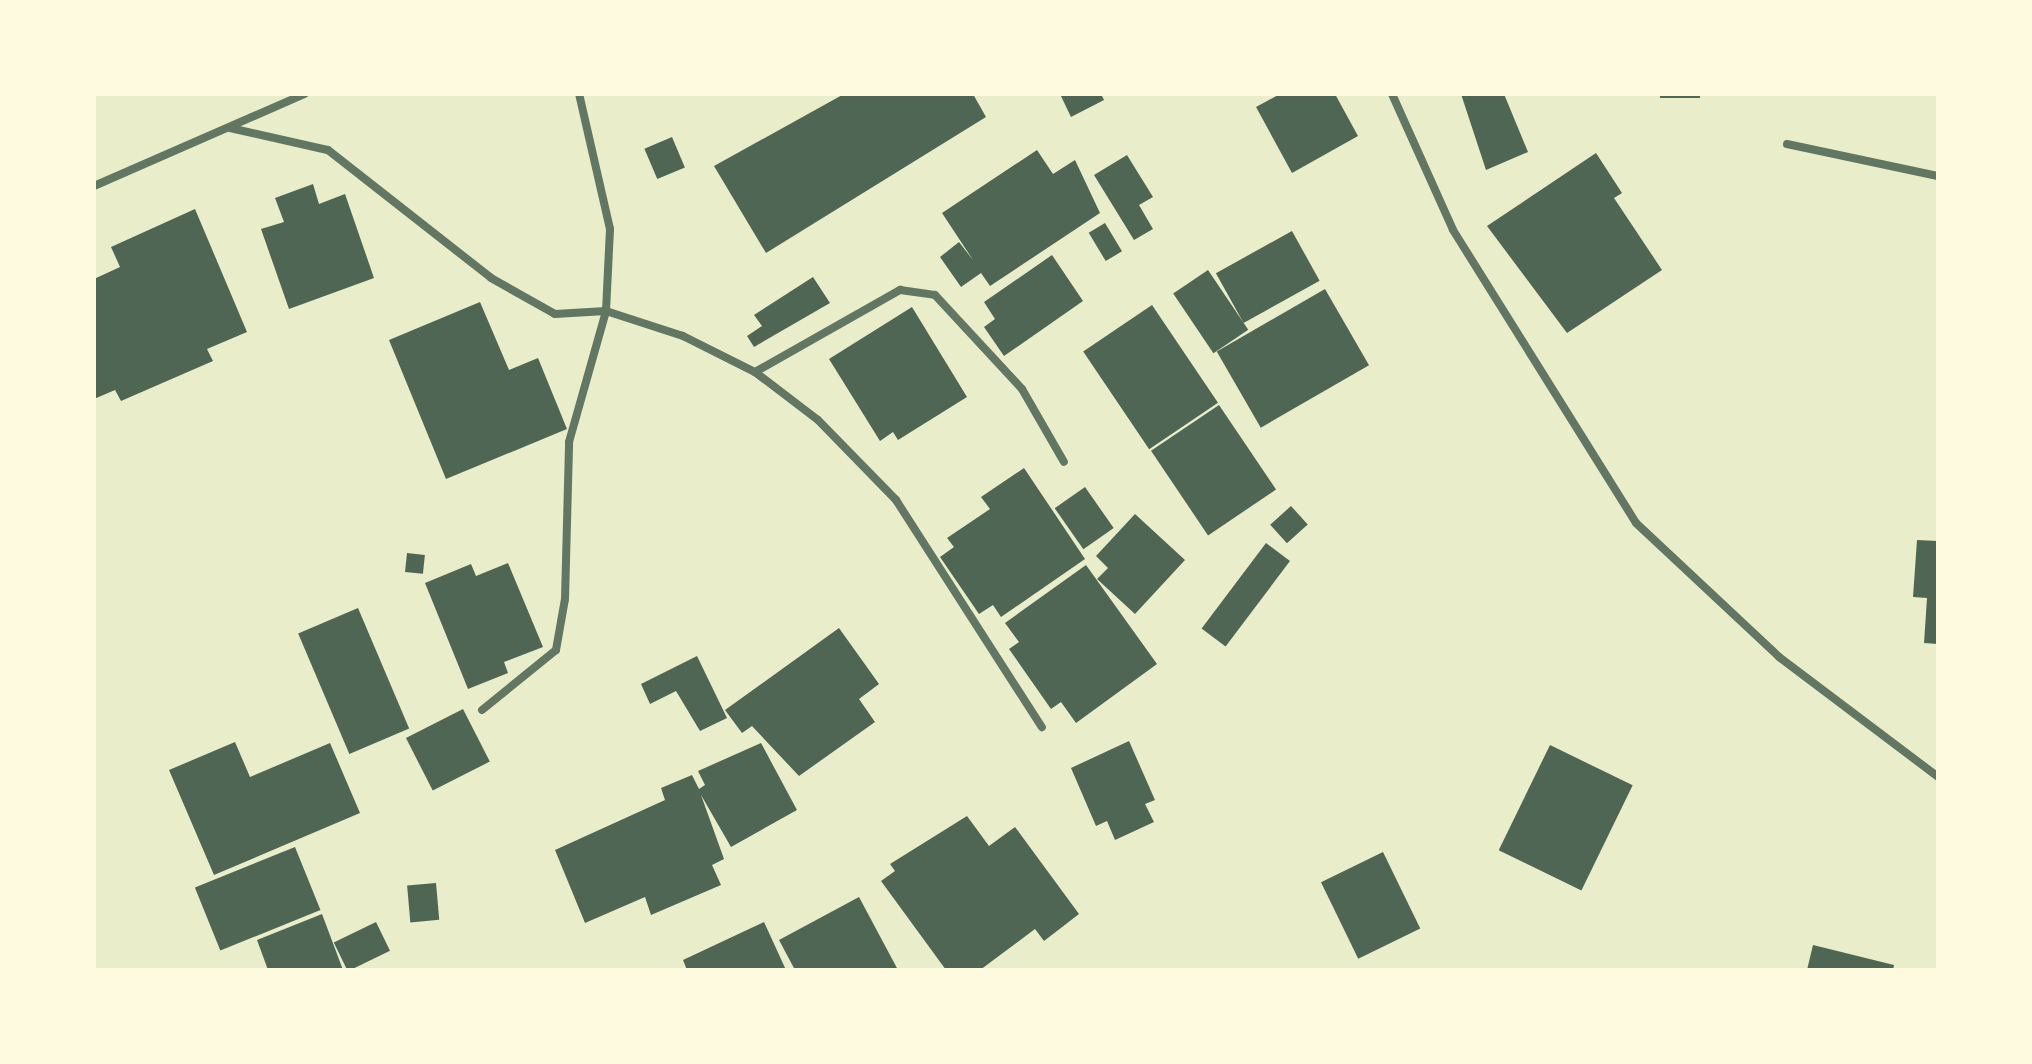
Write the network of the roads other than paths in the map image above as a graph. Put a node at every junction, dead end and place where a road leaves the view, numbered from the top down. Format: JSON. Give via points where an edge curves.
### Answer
{"nodes":[{"id":1,"x":305,"y":94,"type":"edge"},
{"id":2,"x":579,"y":94,"type":"edge"},
{"id":3,"x":1392,"y":94,"type":"edge"},
{"id":4,"x":230,"y":128,"type":"junction"},
{"id":5,"x":1787,"y":144,"type":"dead end"},
{"id":6,"x":1938,"y":176,"type":"edge"},
{"id":7,"x":94,"y":186,"type":"edge"},
{"id":8,"x":606,"y":311,"type":"junction"},
{"id":9,"x":755,"y":372,"type":"junction"},
{"id":10,"x":1064,"y":462,"type":"dead end"},
{"id":11,"x":482,"y":710,"type":"dead end"},
{"id":12,"x":1042,"y":727,"type":"dead end"},
{"id":13,"x":1938,"y":777,"type":"edge"}],
"edges":[{"from":1,"to":4,"type":"street"},
{"from":2,"to":8,"type":"street","via":[[610,229]]},
{"from":3,"to":13,"type":"street","via":[[1453,230],[1636,523],[1779,657]]},
{"from":4,"to":7,"type":"street"},
{"from":4,"to":8,"type":"street","via":[[328,150],[491,278],[555,314]]},
{"from":5,"to":6,"type":"street"},
{"from":8,"to":9,"type":"street","via":[[683,336]]},
{"from":8,"to":11,"type":"street","via":[[569,442],[565,599],[556,650]]},
{"from":9,"to":10,"type":"street","via":[[900,290],[935,295],[1022,389]]},
{"from":9,"to":12,"type":"street","via":[[818,420],[896,500]]}]}
